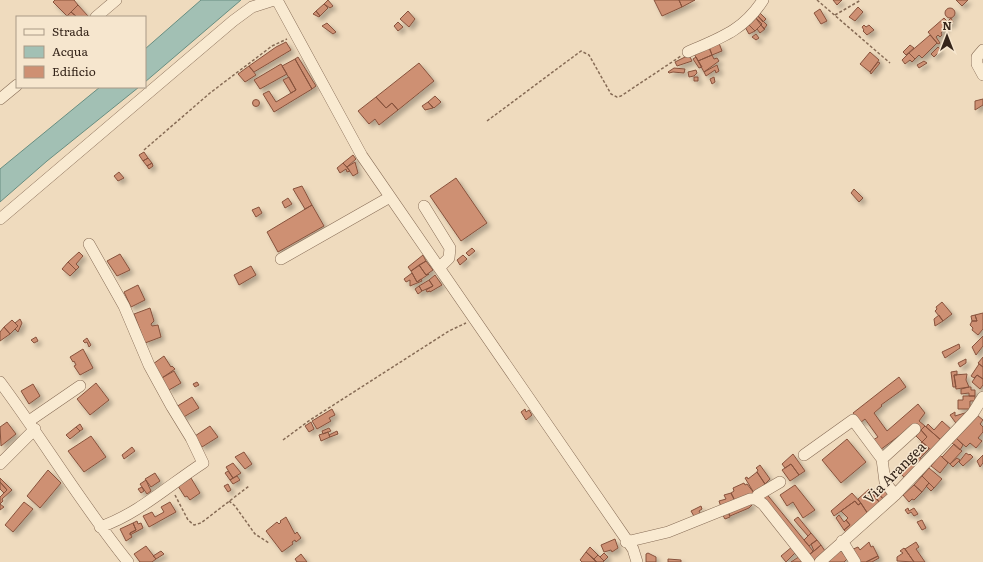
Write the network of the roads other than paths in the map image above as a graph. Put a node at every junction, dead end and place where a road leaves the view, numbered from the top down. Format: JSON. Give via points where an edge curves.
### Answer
{"nodes":[{"id":1,"x":116,"y":0,"type":"edge"},
{"id":2,"x":274,"y":0,"type":"edge"},
{"id":3,"x":278,"y":0,"type":"edge"},
{"id":4,"x":763,"y":0,"type":"edge"},
{"id":5,"x":97,"y":16,"type":"edge"},
{"id":6,"x":983,"y":50,"type":"edge"},
{"id":7,"x":688,"y":52,"type":"road end"},
{"id":8,"x":983,"y":75,"type":"edge"},
{"id":9,"x":16,"y":86,"type":"edge"},
{"id":10,"x":0,"y":99,"type":"edge"},
{"id":11,"x":390,"y":197,"type":"junction"},
{"id":12,"x":424,"y":206,"type":"dead end"},
{"id":13,"x":0,"y":219,"type":"edge"},
{"id":14,"x":89,"y":244,"type":"dead end"},
{"id":15,"x":281,"y":259,"type":"dead end"},
{"id":16,"x":440,"y":267,"type":"junction"},
{"id":17,"x":0,"y":382,"type":"edge"},
{"id":18,"x":80,"y":386,"type":"dead end"},
{"id":19,"x":983,"y":397,"type":"edge"},
{"id":20,"x":32,"y":425,"type":"junction"},
{"id":21,"x":915,"y":429,"type":"dead end"},
{"id":22,"x":804,"y":455,"type":"dead end"},
{"id":23,"x":882,"y":460,"type":"junction"},
{"id":24,"x":0,"y":464,"type":"edge"},
{"id":25,"x":780,"y":482,"type":"dead end"},
{"id":26,"x":895,"y":495,"type":"junction"},
{"id":27,"x":756,"y":499,"type":"junction"},
{"id":28,"x":100,"y":527,"type":"junction"},
{"id":29,"x":842,"y":541,"type":"junction"},
{"id":30,"x":626,"y":542,"type":"junction"},
{"id":31,"x":128,"y":562,"type":"edge"},
{"id":32,"x":637,"y":562,"type":"edge"},
{"id":33,"x":809,"y":562,"type":"edge"},
{"id":34,"x":820,"y":562,"type":"edge"},
{"id":35,"x":855,"y":562,"type":"edge"}],
"edges":[{"from":1,"to":5,"type":"street"},
{"from":2,"to":13,"type":"street","via":[[252,7],[233,21]]},
{"from":3,"to":11,"type":"street","via":[[362,156]]},
{"from":4,"to":7,"type":"street","via":[[739,28]]},
{"from":6,"to":8,"type":"street","via":[[977,57],[977,64]]},
{"from":9,"to":10,"type":"street"},
{"from":11,"to":15,"type":"street"},
{"from":11,"to":16,"type":"street"},
{"from":12,"to":16,"type":"street","via":[[450,248],[449,258]]},
{"from":14,"to":28,"type":"street","via":[[124,306],[149,365],[203,463],[136,510]]},
{"from":16,"to":30,"type":"street"},
{"from":17,"to":20,"type":"street"},
{"from":18,"to":20,"type":"street"},
{"from":19,"to":26,"type":"street","name":"Via Arangea","via":[[973,413]]},
{"from":20,"to":24,"type":"street"},
{"from":20,"to":28,"type":"street"},
{"from":21,"to":23,"type":"street"},
{"from":22,"to":23,"type":"street","via":[[853,420]]},
{"from":23,"to":26,"type":"street","via":[[885,482]]},
{"from":25,"to":27,"type":"street","via":[[758,495]]},
{"from":26,"to":29,"type":"street","name":"Via Arangea"},
{"from":27,"to":30,"type":"street","via":[[750,499],[668,532]]},
{"from":27,"to":33,"type":"street"},
{"from":28,"to":31,"type":"street"},
{"from":29,"to":34,"type":"street","name":"Via Arangea"},
{"from":29,"to":35,"type":"street"},
{"from":30,"to":32,"type":"street","via":[[633,549]]}]}
